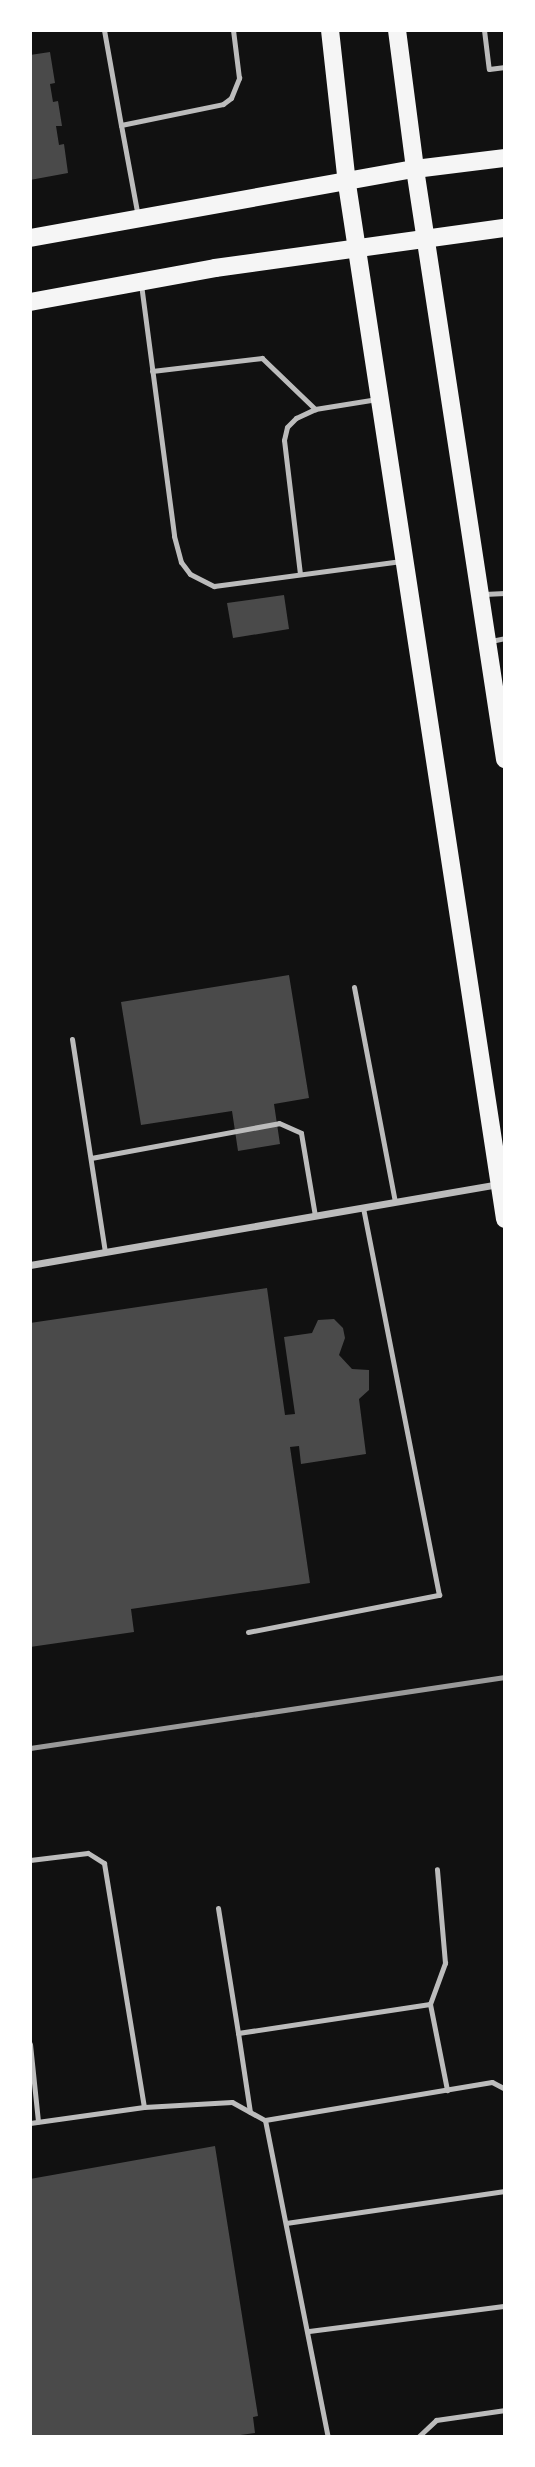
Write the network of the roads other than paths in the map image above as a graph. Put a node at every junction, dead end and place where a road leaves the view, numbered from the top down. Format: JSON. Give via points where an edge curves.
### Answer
{"nodes":[{"id":1,"x":104,"y":30,"type":"edge"},
{"id":2,"x":233,"y":30,"type":"edge"},
{"id":3,"x":330,"y":30,"type":"edge"},
{"id":4,"x":397,"y":30,"type":"edge"},
{"id":5,"x":484,"y":30,"type":"edge"},
{"id":6,"x":505,"y":67,"type":"edge"},
{"id":7,"x":121,"y":125,"type":"junction"},
{"id":8,"x":505,"y":158,"type":"edge"},
{"id":9,"x":415,"y":169,"type":"junction"},
{"id":10,"x":347,"y":184,"type":"junction"},
{"id":11,"x":138,"y":220,"type":"junction"},
{"id":12,"x":505,"y":228,"type":"edge"},
{"id":13,"x":30,"y":238,"type":"edge"},
{"id":14,"x":425,"y":238,"type":"junction"},
{"id":15,"x":357,"y":248,"type":"junction"},
{"id":16,"x":141,"y":281,"type":"junction"},
{"id":17,"x":30,"y":302,"type":"edge"},
{"id":18,"x":152,"y":371,"type":"junction"},
{"id":19,"x":380,"y":399,"type":"junction"},
{"id":20,"x":315,"y":409,"type":"junction"},
{"id":21,"x":404,"y":560,"type":"junction"},
{"id":22,"x":300,"y":574,"type":"junction"},
{"id":23,"x":505,"y":593,"type":"edge"},
{"id":24,"x":480,"y":595,"type":"junction"},
{"id":25,"x":496,"y":640,"type":"edge"},
{"id":26,"x":505,"y":759,"type":"edge"},
{"id":27,"x":354,"y":987,"type":"dead end"},
{"id":28,"x":72,"y":1039,"type":"dead end"},
{"id":29,"x":90,"y":1158,"type":"junction"},
{"id":30,"x":503,"y":1183,"type":"edge"},
{"id":31,"x":395,"y":1202,"type":"junction"},
{"id":32,"x":363,"y":1207,"type":"junction"},
{"id":33,"x":315,"y":1216,"type":"junction"},
{"id":34,"x":505,"y":1219,"type":"edge"},
{"id":35,"x":106,"y":1252,"type":"junction"},
{"id":36,"x":30,"y":1265,"type":"edge"},
{"id":37,"x":248,"y":1632,"type":"dead end"},
{"id":38,"x":30,"y":1860,"type":"edge"},
{"id":39,"x":437,"y":1869,"type":"dead end"},
{"id":40,"x":218,"y":1908,"type":"dead end"},
{"id":41,"x":430,"y":2004,"type":"junction"},
{"id":42,"x":238,"y":2033,"type":"junction"},
{"id":43,"x":30,"y":2044,"type":"edge"},
{"id":44,"x":505,"y":2089,"type":"edge"},
{"id":45,"x":447,"y":2090,"type":"junction"},
{"id":46,"x":144,"y":2107,"type":"junction"},
{"id":47,"x":250,"y":2112,"type":"junction"},
{"id":48,"x":265,"y":2120,"type":"junction"},
{"id":49,"x":38,"y":2122,"type":"junction"},
{"id":50,"x":30,"y":2123,"type":"edge"},
{"id":51,"x":505,"y":2191,"type":"edge"},
{"id":52,"x":286,"y":2223,"type":"junction"},
{"id":53,"x":505,"y":2306,"type":"edge"},
{"id":54,"x":309,"y":2331,"type":"junction"},
{"id":55,"x":505,"y":2410,"type":"edge"},
{"id":56,"x":328,"y":2437,"type":"edge"},
{"id":57,"x":418,"y":2437,"type":"edge"}],
"edges":[{"from":1,"to":7,"type":"lane"},
{"from":2,"to":7,"type":"lane","via":[[239,78],[231,98],[223,104]]},
{"from":3,"to":10,"type":"main road"},
{"from":4,"to":9,"type":"main road"},
{"from":5,"to":6,"type":"lane","via":[[489,69]]},
{"from":7,"to":11,"type":"lane"},
{"from":8,"to":9,"type":"main road"},
{"from":9,"to":10,"type":"main road"},
{"from":9,"to":14,"type":"main road"},
{"from":10,"to":11,"type":"main road"},
{"from":10,"to":15,"type":"main road"},
{"from":11,"to":13,"type":"main road"},
{"from":12,"to":14,"type":"main road"},
{"from":14,"to":15,"type":"main road"},
{"from":14,"to":24,"type":"main road"},
{"from":15,"to":16,"type":"main road"},
{"from":15,"to":19,"type":"main road"},
{"from":16,"to":17,"type":"main road"},
{"from":16,"to":18,"type":"lane"},
{"from":18,"to":20,"type":"lane","via":[[262,358]]},
{"from":18,"to":22,"type":"lane","via":[[181,562],[190,574],[214,586]]},
{"from":19,"to":20,"type":"lane"},
{"from":19,"to":21,"type":"main road"},
{"from":20,"to":22,"type":"lane","via":[[296,418],[284,440]]},
{"from":21,"to":22,"type":"lane"},
{"from":21,"to":30,"type":"main road"},
{"from":23,"to":24,"type":"lane"},
{"from":24,"to":25,"type":"main road"},
{"from":25,"to":26,"type":"main road"},
{"from":27,"to":31,"type":"lane"},
{"from":28,"to":29,"type":"lane"},
{"from":29,"to":33,"type":"lane","via":[[279,1123],[301,1133]]},
{"from":29,"to":35,"type":"lane"},
{"from":30,"to":31,"type":"street"},
{"from":30,"to":34,"type":"main road"},
{"from":31,"to":32,"type":"street"},
{"from":32,"to":33,"type":"street"},
{"from":32,"to":37,"type":"lane","via":[[439,1595]]},
{"from":33,"to":35,"type":"street"},
{"from":35,"to":36,"type":"street"},
{"from":38,"to":46,"type":"lane","via":[[88,1853],[104,1863]]},
{"from":39,"to":41,"type":"lane","via":[[445,1963]]},
{"from":40,"to":42,"type":"lane"},
{"from":41,"to":42,"type":"lane"},
{"from":41,"to":45,"type":"lane"},
{"from":42,"to":47,"type":"lane"},
{"from":43,"to":49,"type":"lane"},
{"from":44,"to":45,"type":"lane","via":[[492,2082]]},
{"from":45,"to":48,"type":"lane"},
{"from":46,"to":47,"type":"lane","via":[[232,2102]]},
{"from":46,"to":49,"type":"lane"},
{"from":47,"to":48,"type":"lane"},
{"from":48,"to":52,"type":"lane"},
{"from":49,"to":50,"type":"lane"},
{"from":51,"to":52,"type":"lane"},
{"from":52,"to":54,"type":"lane"},
{"from":53,"to":54,"type":"lane"},
{"from":54,"to":56,"type":"lane"},
{"from":55,"to":57,"type":"lane","via":[[436,2420]]}]}
